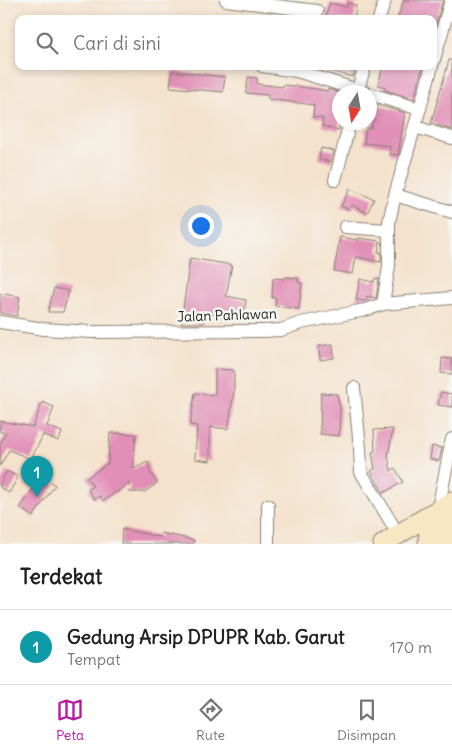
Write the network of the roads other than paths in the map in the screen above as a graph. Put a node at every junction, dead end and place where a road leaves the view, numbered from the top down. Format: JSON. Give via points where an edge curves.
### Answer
{"nodes":[{"id":1,"x":226,"y":0,"type":"edge"},
{"id":2,"x":385,"y":0,"type":"edge"},
{"id":3,"x":451,"y":0,"type":"edge"},
{"id":4,"x":317,"y":10,"type":"edge"},
{"id":5,"x":380,"y":15,"type":"edge"},
{"id":6,"x":437,"y":51,"type":"edge"},
{"id":7,"x":303,"y":70,"type":"edge"},
{"id":8,"x":365,"y":70,"type":"edge"},
{"id":9,"x":432,"y":70,"type":"edge"},
{"id":10,"x":343,"y":85,"type":"edge"},
{"id":11,"x":363,"y":85,"type":"edge"},
{"id":12,"x":377,"y":96,"type":"edge"},
{"id":13,"x":420,"y":109,"type":"junction"},
{"id":14,"x":415,"y":128,"type":"junction"},
{"id":15,"x":348,"y":130,"type":"edge"},
{"id":16,"x":452,"y":138,"type":"edge"},
{"id":17,"x":335,"y":180,"type":"dead end"},
{"id":18,"x":395,"y":195,"type":"junction"},
{"id":19,"x":452,"y":212,"type":"edge"},
{"id":20,"x":345,"y":227,"type":"dead end"},
{"id":21,"x":388,"y":230,"type":"junction"},
{"id":22,"x":452,"y":298,"type":"edge"},
{"id":23,"x":382,"y":304,"type":"junction"},
{"id":24,"x":0,"y":322,"type":"edge"},
{"id":25,"x":354,"y":388,"type":"dead end"},
{"id":26,"x":452,"y":439,"type":"edge"},
{"id":27,"x":268,"y":504,"type":"dead end"},
{"id":28,"x":442,"y":507,"type":"edge"},
{"id":29,"x":390,"y":539,"type":"edge"},
{"id":30,"x":268,"y":544,"type":"edge"},
{"id":31,"x":428,"y":544,"type":"edge"},
{"id":32,"x":445,"y":544,"type":"edge"}],
"edges":[{"from":1,"to":4,"type":"street"},
{"from":2,"to":5,"type":"street"},
{"from":3,"to":6,"type":"street"},
{"from":7,"to":10,"type":"street"},
{"from":8,"to":11,"type":"street"},
{"from":9,"to":13,"type":"street"},
{"from":12,"to":13,"type":"street"},
{"from":13,"to":14,"type":"street"},
{"from":14,"to":16,"type":"street"},
{"from":14,"to":18,"type":"street"},
{"from":15,"to":17,"type":"street"},
{"from":18,"to":19,"type":"street"},
{"from":18,"to":21,"type":"street"},
{"from":20,"to":21,"type":"street"},
{"from":21,"to":23,"type":"street","via":[[388,266]]},
{"from":22,"to":23,"type":"street","name":"Jalan Pahlawan"},
{"from":23,"to":24,"type":"street","name":"Jalan Pahlawan","via":[[281,330],[264,331],[91,332]]},
{"from":25,"to":29,"type":"street","via":[[361,472]]},
{"from":26,"to":28,"type":"street"},
{"from":27,"to":30,"type":"street"},
{"from":28,"to":29,"type":"street"},
{"from":28,"to":31,"type":"street"},
{"from":28,"to":32,"type":"street"}]}
